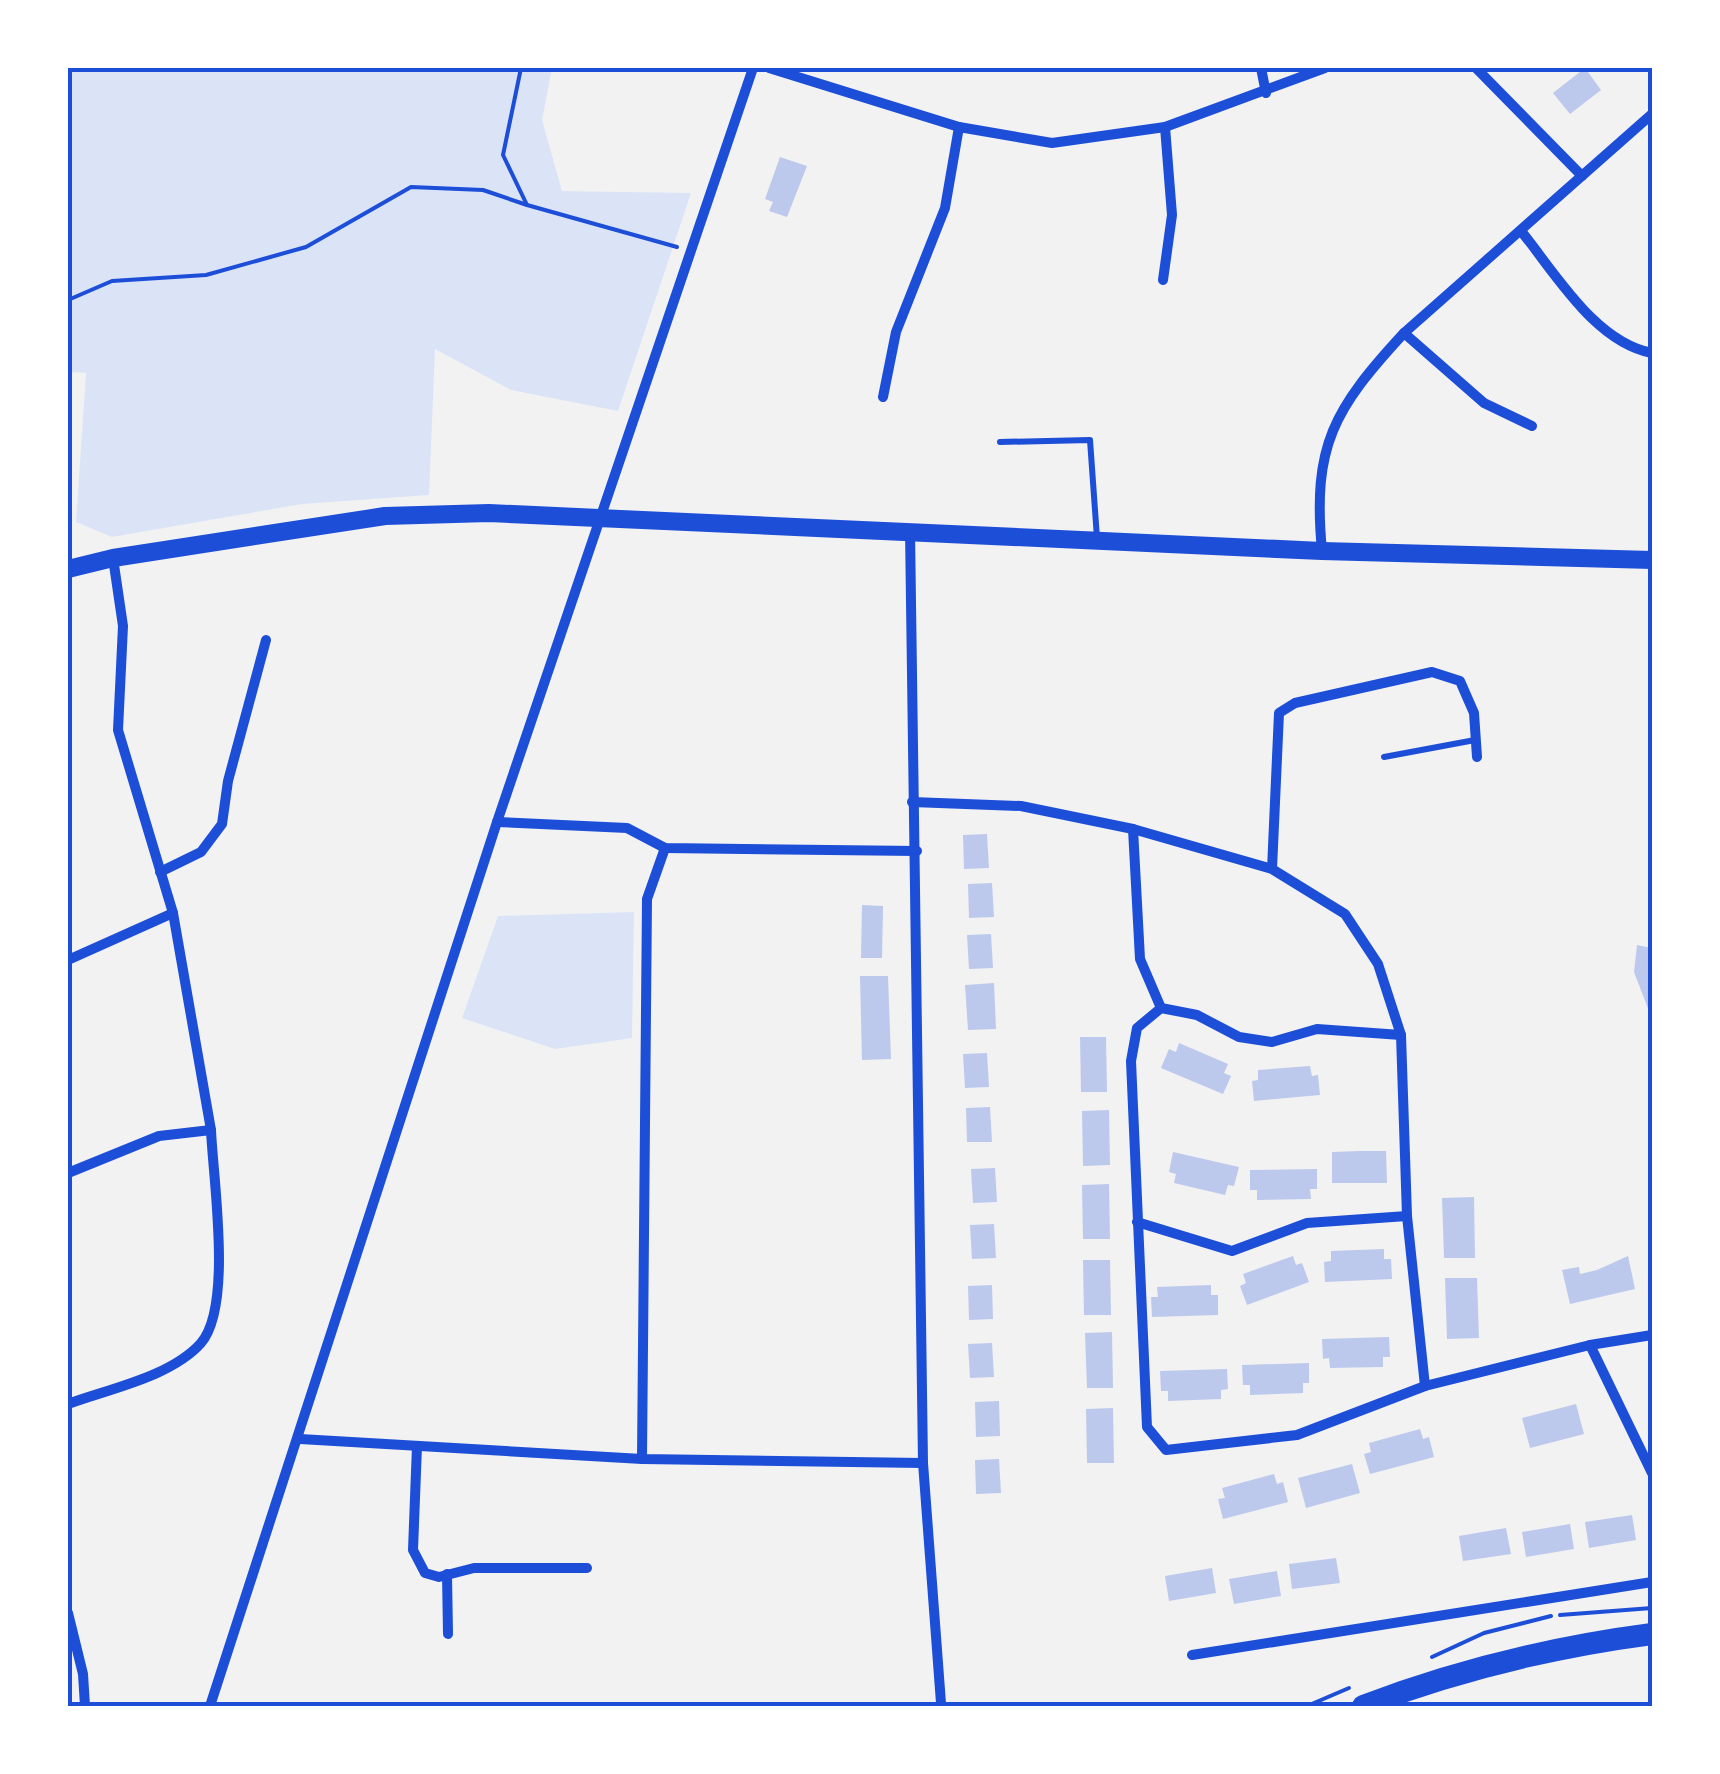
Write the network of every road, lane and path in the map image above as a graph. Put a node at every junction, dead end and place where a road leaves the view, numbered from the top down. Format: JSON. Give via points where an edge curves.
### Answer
{"nodes":[{"id":1,"x":521,"y":68,"type":"edge"},
{"id":2,"x":753,"y":68,"type":"edge"},
{"id":3,"x":769,"y":68,"type":"edge"},
{"id":4,"x":1261,"y":68,"type":"edge"},
{"id":5,"x":1324,"y":68,"type":"edge"},
{"id":6,"x":1476,"y":68,"type":"edge"},
{"id":7,"x":1266,"y":93,"type":"junction"},
{"id":8,"x":1652,"y":114,"type":"edge"},
{"id":9,"x":960,"y":127,"type":"junction"},
{"id":10,"x":1166,"y":127,"type":"junction"},
{"id":11,"x":1582,"y":176,"type":"junction"},
{"id":12,"x":527,"y":205,"type":"junction"},
{"id":13,"x":1521,"y":232,"type":"junction"},
{"id":14,"x":691,"y":252,"type":"junction"},
{"id":15,"x":1164,"y":280,"type":"dead end"},
{"id":16,"x":68,"y":300,"type":"edge"},
{"id":17,"x":1404,"y":333,"type":"junction"},
{"id":18,"x":1652,"y":353,"type":"edge"},
{"id":19,"x":884,"y":397,"type":"dead end"},
{"id":20,"x":1532,"y":426,"type":"dead end"},
{"id":21,"x":1000,"y":442,"type":"dead end"},
{"id":22,"x":602,"y":519,"type":"junction"},
{"id":23,"x":910,"y":530,"type":"junction"},
{"id":24,"x":1097,"y":542,"type":"junction"},
{"id":25,"x":1322,"y":551,"type":"junction"},
{"id":26,"x":113,"y":558,"type":"junction"},
{"id":27,"x":1652,"y":560,"type":"edge"},
{"id":28,"x":68,"y":569,"type":"edge"},
{"id":29,"x":266,"y":640,"type":"dead end"},
{"id":30,"x":1476,"y":740,"type":"junction"},
{"id":31,"x":1384,"y":757,"type":"dead end"},
{"id":32,"x":1477,"y":757,"type":"dead end"},
{"id":33,"x":912,"y":802,"type":"junction"},
{"id":34,"x":497,"y":822,"type":"junction"},
{"id":35,"x":1133,"y":829,"type":"junction"},
{"id":36,"x":665,"y":848,"type":"junction"},
{"id":37,"x":917,"y":851,"type":"junction"},
{"id":38,"x":1272,"y":869,"type":"junction"},
{"id":39,"x":160,"y":872,"type":"junction"},
{"id":40,"x":172,"y":913,"type":"junction"},
{"id":41,"x":68,"y":960,"type":"edge"},
{"id":42,"x":1160,"y":1008,"type":"junction"},
{"id":43,"x":1401,"y":1036,"type":"junction"},
{"id":44,"x":211,"y":1130,"type":"junction"},
{"id":45,"x":68,"y":1173,"type":"edge"},
{"id":46,"x":1406,"y":1216,"type":"junction"},
{"id":47,"x":1137,"y":1222,"type":"junction"},
{"id":48,"x":1652,"y":1335,"type":"edge"},
{"id":49,"x":1590,"y":1345,"type":"junction"},
{"id":50,"x":1425,"y":1386,"type":"junction"},
{"id":51,"x":68,"y":1404,"type":"edge"},
{"id":52,"x":300,"y":1439,"type":"junction"},
{"id":53,"x":417,"y":1446,"type":"junction"},
{"id":54,"x":642,"y":1458,"type":"junction"},
{"id":55,"x":924,"y":1463,"type":"junction"},
{"id":56,"x":1652,"y":1473,"type":"edge"},
{"id":57,"x":587,"y":1568,"type":"dead end"},
{"id":58,"x":447,"y":1574,"type":"junction"},
{"id":59,"x":1652,"y":1582,"type":"edge"},
{"id":60,"x":68,"y":1613,"type":"edge"},
{"id":61,"x":448,"y":1634,"type":"dead end"},
{"id":62,"x":1652,"y":1634,"type":"edge"},
{"id":63,"x":1192,"y":1656,"type":"dead end"},
{"id":64,"x":941,"y":1704,"type":"dead end"},
{"id":65,"x":85,"y":1706,"type":"edge"},
{"id":66,"x":210,"y":1706,"type":"edge"},
{"id":67,"x":1363,"y":1706,"type":"edge"}],
"edges":[{"from":1,"to":12,"type":"path","via":[[504,154]]},
{"from":2,"to":14,"type":"street"},
{"from":3,"to":9,"type":"street"},
{"from":4,"to":7,"type":"street"},
{"from":5,"to":7,"type":"street"},
{"from":6,"to":11,"type":"street"},
{"from":7,"to":10,"type":"street"},
{"from":8,"to":11,"type":"street"},
{"from":9,"to":10,"type":"street","via":[[1052,143]]},
{"from":9,"to":19,"type":"street","via":[[945,208],[896,332]]},
{"from":10,"to":15,"type":"street","via":[[1172,215]]},
{"from":11,"to":13,"type":"street"},
{"from":12,"to":14,"type":"path"},
{"from":12,"to":16,"type":"path","via":[[484,190],[410,187],[306,247],[206,275],[112,281]]},
{"from":13,"to":17,"type":"street"},
{"from":13,"to":18,"type":"street","via":[[1594,320],[1635,350]]},
{"from":14,"to":22,"type":"street"},
{"from":17,"to":20,"type":"street","via":[[1484,403]]},
{"from":17,"to":25,"type":"street","via":[[1332,423],[1318,503]]},
{"from":21,"to":24,"type":"lane","via":[[1090,440]]},
{"from":22,"to":23,"type":"street"},
{"from":22,"to":26,"type":"street","via":[[386,516]]},
{"from":22,"to":34,"type":"street"},
{"from":23,"to":24,"type":"street"},
{"from":23,"to":33,"type":"street"},
{"from":24,"to":25,"type":"street"},
{"from":25,"to":27,"type":"street"},
{"from":26,"to":28,"type":"street"},
{"from":26,"to":39,"type":"street","via":[[123,626],[118,730]]},
{"from":29,"to":39,"type":"street","via":[[222,824],[201,852]]},
{"from":30,"to":31,"type":"lane"},
{"from":30,"to":32,"type":"street"},
{"from":30,"to":38,"type":"street","via":[[1474,713],[1460,681],[1432,672],[1296,703],[1278,713]]},
{"from":33,"to":35,"type":"street","via":[[1021,806]]},
{"from":33,"to":37,"type":"street"},
{"from":34,"to":36,"type":"street","via":[[627,828]]},
{"from":34,"to":52,"type":"street"},
{"from":35,"to":38,"type":"street"},
{"from":35,"to":42,"type":"street","via":[[1140,960]]},
{"from":36,"to":37,"type":"street"},
{"from":36,"to":54,"type":"street","via":[[647,899]]},
{"from":37,"to":55,"type":"street"},
{"from":38,"to":43,"type":"street","via":[[1345,914],[1378,964]]},
{"from":39,"to":40,"type":"street"},
{"from":40,"to":41,"type":"street"},
{"from":40,"to":44,"type":"street"},
{"from":42,"to":43,"type":"street","via":[[1272,1042],[1317,1029]]},
{"from":42,"to":47,"type":"street","via":[[1137,1028],[1132,1061]]},
{"from":43,"to":46,"type":"street"},
{"from":44,"to":45,"type":"street","via":[[159,1136]]},
{"from":44,"to":51,"type":"street","via":[[218,1304],[202,1343],[165,1368]]},
{"from":46,"to":47,"type":"street","via":[[1307,1223],[1232,1252]]},
{"from":46,"to":50,"type":"street"},
{"from":47,"to":50,"type":"street","via":[[1147,1427],[1166,1450],[1297,1434]]},
{"from":48,"to":49,"type":"street"},
{"from":49,"to":50,"type":"street"},
{"from":49,"to":56,"type":"street"},
{"from":52,"to":53,"type":"street"},
{"from":52,"to":66,"type":"street"},
{"from":53,"to":54,"type":"street"},
{"from":53,"to":58,"type":"street","via":[[413,1550],[425,1573]]},
{"from":54,"to":55,"type":"street"},
{"from":55,"to":64,"type":"street"},
{"from":57,"to":58,"type":"street"},
{"from":58,"to":61,"type":"street"},
{"from":59,"to":63,"type":"street"},
{"from":60,"to":65,"type":"street"},
{"from":62,"to":67,"type":"main road","via":[[1575,1644],[1450,1674]]}]}
